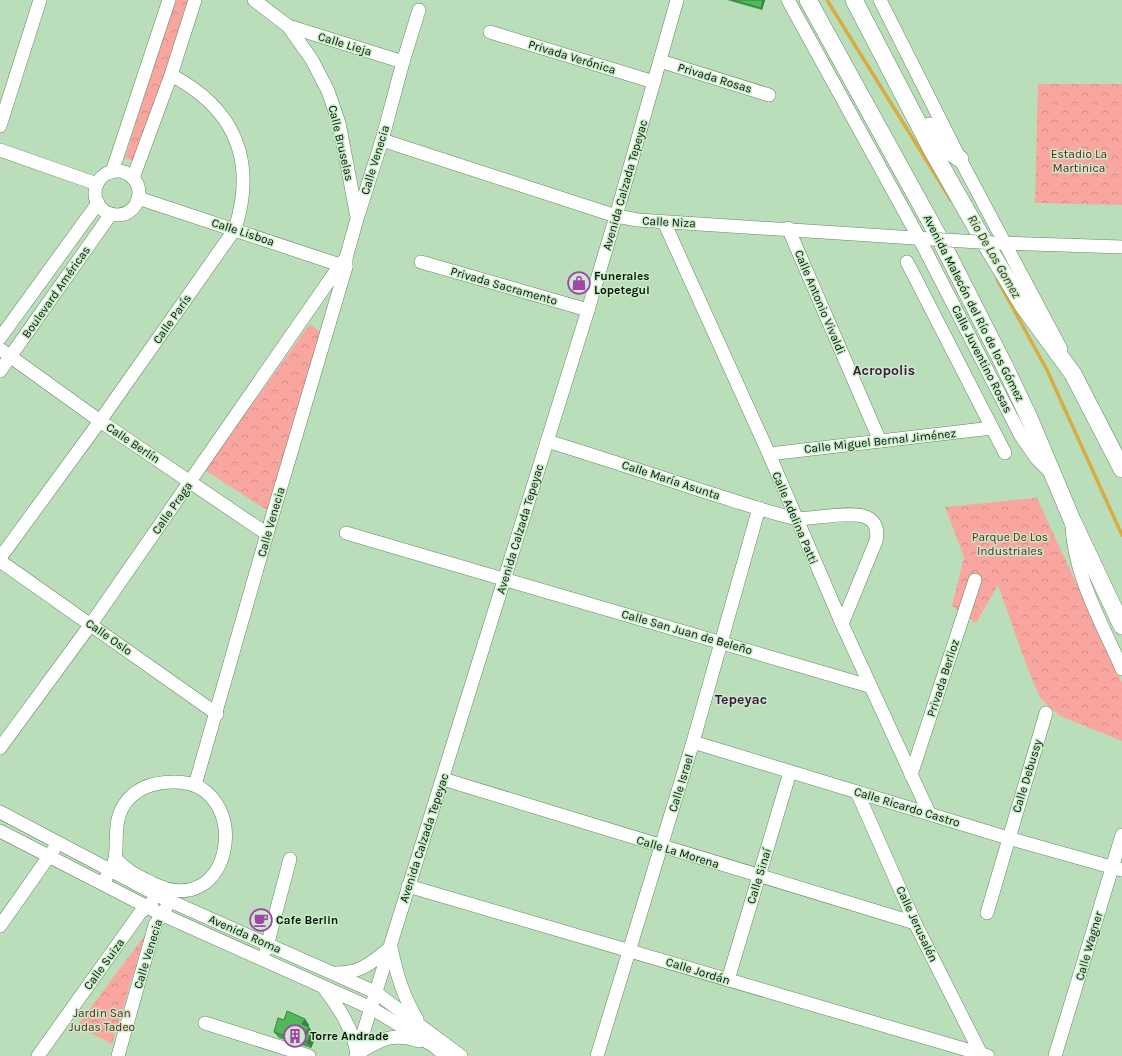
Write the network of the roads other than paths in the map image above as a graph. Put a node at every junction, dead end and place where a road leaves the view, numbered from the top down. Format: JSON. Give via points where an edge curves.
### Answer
{"nodes":[{"id":1,"x":40,"y":0,"type":"edge"},
{"id":2,"x":169,"y":0,"type":"edge"},
{"id":3,"x":195,"y":0,"type":"edge"},
{"id":4,"x":254,"y":0,"type":"edge"},
{"id":5,"x":676,"y":0,"type":"edge"},
{"id":6,"x":788,"y":0,"type":"edge"},
{"id":7,"x":808,"y":0,"type":"edge"},
{"id":8,"x":854,"y":0,"type":"edge"},
{"id":9,"x":862,"y":0,"type":"edge"},
{"id":10,"x":885,"y":3,"type":"edge"},
{"id":11,"x":419,"y":10,"type":"dead end"},
{"id":12,"x":288,"y":26,"type":"junction"},
{"id":13,"x":490,"y":32,"type":"dead end"},
{"id":14,"x":660,"y":61,"type":"junction"},
{"id":15,"x":403,"y":62,"type":"junction"},
{"id":16,"x":171,"y":75,"type":"junction"},
{"id":17,"x":654,"y":82,"type":"junction"},
{"id":18,"x":769,"y":95,"type":"dead end"},
{"id":19,"x":0,"y":126,"type":"edge"},
{"id":20,"x":382,"y":140,"type":"junction"},
{"id":21,"x":0,"y":150,"type":"edge"},
{"id":22,"x":960,"y":159,"type":"junction"},
{"id":23,"x":112,"y":172,"type":"junction"},
{"id":24,"x":133,"y":178,"type":"junction"},
{"id":25,"x":97,"y":184,"type":"junction"},
{"id":26,"x":138,"y":198,"type":"junction"},
{"id":27,"x":98,"y":203,"type":"junction"},
{"id":28,"x":111,"y":214,"type":"junction"},
{"id":29,"x":616,"y":216,"type":"junction"},
{"id":30,"x":357,"y":219,"type":"junction"},
{"id":31,"x":664,"y":222,"type":"junction"},
{"id":32,"x":788,"y":228,"type":"junction"},
{"id":33,"x":235,"y":229,"type":"junction"},
{"id":34,"x":924,"y":238,"type":"junction"},
{"id":35,"x":1000,"y":243,"type":"junction"},
{"id":36,"x":1122,"y":247,"type":"edge"},
{"id":37,"x":421,"y":262,"type":"dead end"},
{"id":38,"x":907,"y":262,"type":"dead end"},
{"id":39,"x":344,"y":263,"type":"junction"},
{"id":40,"x":588,"y":310,"type":"junction"},
{"id":41,"x":0,"y":338,"type":"edge"},
{"id":42,"x":5,"y":353,"type":"edge"},
{"id":43,"x":0,"y":371,"type":"edge"},
{"id":44,"x":1073,"y":374,"type":"junction"},
{"id":45,"x":100,"y":421,"type":"junction"},
{"id":46,"x":992,"y":428,"type":"junction"},
{"id":47,"x":548,"y":441,"type":"junction"},
{"id":48,"x":880,"y":441,"type":"junction"},
{"id":49,"x":1005,"y":453,"type":"dead end"},
{"id":50,"x":768,"y":454,"type":"junction"},
{"id":51,"x":1122,"y":469,"type":"edge"},
{"id":52,"x":1052,"y":475,"type":"junction"},
{"id":53,"x":190,"y":481,"type":"junction"},
{"id":54,"x":759,"y":508,"type":"junction"},
{"id":55,"x":795,"y":519,"type":"junction"},
{"id":56,"x":1072,"y":520,"type":"junction"},
{"id":57,"x":346,"y":533,"type":"dead end"},
{"id":58,"x":267,"y":534,"type":"junction"},
{"id":59,"x":0,"y":558,"type":"edge"},
{"id":60,"x":0,"y":561,"type":"edge"},
{"id":61,"x":505,"y":578,"type":"junction"},
{"id":62,"x":975,"y":580,"type":"dead end"},
{"id":63,"x":91,"y":624,"type":"junction"},
{"id":64,"x":842,"y":624,"type":"junction"},
{"id":65,"x":1122,"y":626,"type":"edge"},
{"id":66,"x":721,"y":642,"type":"junction"},
{"id":67,"x":1122,"y":669,"type":"edge"},
{"id":68,"x":869,"y":686,"type":"junction"},
{"id":69,"x":1046,"y":713,"type":"dead end"},
{"id":70,"x":217,"y":714,"type":"junction"},
{"id":71,"x":693,"y":742,"type":"junction"},
{"id":72,"x":0,"y":748,"type":"edge"},
{"id":73,"x":790,"y":772,"type":"junction"},
{"id":74,"x":911,"y":775,"type":"junction"},
{"id":75,"x":443,"y":779,"type":"junction"},
{"id":76,"x":196,"y":785,"type":"junction"},
{"id":77,"x":857,"y":792,"type":"junction"},
{"id":78,"x":0,"y":812,"type":"edge"},
{"id":79,"x":929,"y":813,"type":"junction"},
{"id":80,"x":0,"y":831,"type":"edge"},
{"id":81,"x":1122,"y":836,"type":"edge"},
{"id":82,"x":1008,"y":838,"type":"junction"},
{"id":83,"x":58,"y":843,"type":"junction"},
{"id":84,"x":662,"y":847,"type":"junction"},
{"id":85,"x":48,"y":856,"type":"junction"},
{"id":86,"x":115,"y":858,"type":"junction"},
{"id":87,"x":290,"y":859,"type":"dead end"},
{"id":88,"x":1117,"y":869,"type":"edge"},
{"id":89,"x":110,"y":871,"type":"junction"},
{"id":90,"x":759,"y":877,"type":"junction"},
{"id":91,"x":104,"y":883,"type":"junction"},
{"id":92,"x":408,"y":886,"type":"junction"},
{"id":93,"x":168,"y":897,"type":"junction"},
{"id":94,"x":146,"y":906,"type":"junction"},
{"id":95,"x":161,"y":914,"type":"junction"},
{"id":96,"x":987,"y":914,"type":"dead end"},
{"id":97,"x":915,"y":923,"type":"junction"},
{"id":98,"x":0,"y":926,"type":"edge"},
{"id":99,"x":268,"y":943,"type":"junction"},
{"id":100,"x":391,"y":947,"type":"junction"},
{"id":101,"x":629,"y":950,"type":"junction"},
{"id":102,"x":262,"y":960,"type":"junction"},
{"id":103,"x":332,"y":973,"type":"junction"},
{"id":104,"x":728,"y":980,"type":"junction"},
{"id":105,"x":324,"y":988,"type":"junction"},
{"id":106,"x":375,"y":992,"type":"junction"},
{"id":107,"x":371,"y":1008,"type":"junction"},
{"id":108,"x":205,"y":1023,"type":"dead end"},
{"id":109,"x":420,"y":1024,"type":"junction"},
{"id":110,"x":434,"y":1046,"type":"junction"},
{"id":111,"x":356,"y":1055,"type":"edge"},
{"id":112,"x":984,"y":1055,"type":"edge"},
{"id":113,"x":38,"y":1056,"type":"edge"},
{"id":114,"x":118,"y":1056,"type":"edge"},
{"id":115,"x":308,"y":1056,"type":"edge"},
{"id":116,"x":446,"y":1056,"type":"edge"},
{"id":117,"x":461,"y":1056,"type":"edge"},
{"id":118,"x":597,"y":1056,"type":"edge"},
{"id":119,"x":1055,"y":1056,"type":"edge"}],
"edges":[{"from":1,"to":19,"type":"street"},
{"from":2,"to":23,"type":"street"},
{"from":3,"to":16,"type":"street"},
{"from":4,"to":12,"type":"street","name":"Calle Bruselas"},
{"from":5,"to":14,"type":"street","name":"Avenida Calzada Tepeyac"},
{"from":6,"to":34,"type":"street","name":"Avenida Malecón del Río de los Gómez"},
{"from":7,"to":52,"type":"main road","name":"Avenida Malecón del Río de los Gómez","via":[[942,243],[1004,365]]},
{"from":8,"to":44,"type":"main road","via":[[932,150],[981,236],[1024,307]]},
{"from":9,"to":22,"type":"main road","via":[[931,129],[945,148]]},
{"from":10,"to":22,"type":"street"},
{"from":11,"to":15,"type":"street","name":"Calle Venecia"},
{"from":12,"to":15,"type":"street","name":"Calle Lieja"},
{"from":12,"to":30,"type":"street","name":"Calle Bruselas","via":[[312,60],[328,91],[339,122]]},
{"from":13,"to":17,"type":"street","name":"Privada Verónica"},
{"from":14,"to":17,"type":"street","name":"Avenida Calzada Tepeyac"},
{"from":14,"to":18,"type":"street","name":"Privada Rosas"},
{"from":15,"to":20,"type":"street","name":"Calle Venecia"},
{"from":16,"to":24,"type":"street"},
{"from":16,"to":33,"type":"street","name":"Calle París","via":[[212,103],[222,114],[236,140],[242,167],[243,194]]},
{"from":17,"to":29,"type":"street","name":"Avenida Calzada Tepeyac"},
{"from":20,"to":29,"type":"street","name":"Calle Niza"},
{"from":20,"to":30,"type":"street","name":"Calle Venecia"},
{"from":21,"to":25,"type":"street"},
{"from":22,"to":35,"type":"street"},
{"from":23,"to":24,"type":"street","via":[[124,172]]},
{"from":23,"to":25,"type":"street","via":[[103,176]]},
{"from":24,"to":26,"type":"street","via":[[138,188]]},
{"from":25,"to":27,"type":"street","via":[[95,194]]},
{"from":26,"to":28,"type":"street","via":[[136,205],[125,213]]},
{"from":26,"to":33,"type":"street","name":"Calle Lisboa"},
{"from":27,"to":28,"type":"street","via":[[103,210]]},
{"from":27,"to":41,"type":"street","name":"Boulevard Américas"},
{"from":28,"to":42,"type":"street","name":"Boulevard Américas"},
{"from":29,"to":31,"type":"street","name":"Calle Niza"},
{"from":29,"to":40,"type":"street","name":"Avenida Calzada Tepeyac"},
{"from":30,"to":39,"type":"street","name":"Calle Venecia"},
{"from":31,"to":32,"type":"street","name":"Calle Niza"},
{"from":31,"to":50,"type":"street","name":"Calle Adelina Patti"},
{"from":32,"to":34,"type":"street","name":"Calle Niza"},
{"from":32,"to":48,"type":"street","name":"Calle Antonio Vivaldi"},
{"from":33,"to":39,"type":"street","name":"Calle Lisboa"},
{"from":33,"to":45,"type":"street","name":"Calle París"},
{"from":34,"to":35,"type":"street","name":"Calle Niza","bridge":true},
{"from":34,"to":52,"type":"street","name":"Calle Juventino Rosas","via":[[1021,436],[1036,459]]},
{"from":35,"to":36,"type":"street","name":"Calle Niza"},
{"from":35,"to":44,"type":"street","via":[[1047,319]]},
{"from":37,"to":40,"type":"street","name":"Privada Sacramento"},
{"from":38,"to":46,"type":"street","name":"Calle Juventino Rosas"},
{"from":39,"to":53,"type":"street","name":"Calle Praga"},
{"from":39,"to":58,"type":"street","name":"Calle Venecia"},
{"from":40,"to":47,"type":"street","name":"Avenida Calzada Tepeyac"},
{"from":42,"to":43,"type":"street","name":"Boulevard Américas"},
{"from":42,"to":45,"type":"street","name":"Calle Berlín"},
{"from":44,"to":51,"type":"main road"},
{"from":45,"to":53,"type":"street","name":"Calle Berlín"},
{"from":45,"to":59,"type":"street","name":"Calle París"},
{"from":46,"to":48,"type":"street","name":"Calle Miguel Bernal Jiménez"},
{"from":46,"to":49,"type":"street","name":"Calle Juventino Rosas"},
{"from":47,"to":54,"type":"street","name":"Calle María Asunta"},
{"from":47,"to":61,"type":"street","name":"Avenida Calzada Tepeyac"},
{"from":48,"to":50,"type":"street","name":"Calle Miguel Bernal Jiménez"},
{"from":50,"to":55,"type":"street","name":"Calle Adelina Patti"},
{"from":52,"to":56,"type":"main road","name":"Avenida Malecón del Río de los Gómez"},
{"from":53,"to":58,"type":"street","name":"Calle Berlín"},
{"from":53,"to":63,"type":"street","name":"Calle Praga"},
{"from":54,"to":55,"type":"street","name":"Calle María Asunta"},
{"from":54,"to":66,"type":"street","name":"Calle Israel"},
{"from":55,"to":64,"type":"street","name":"Calle Adelina Patti"},
{"from":55,"to":64,"type":"street","via":[[846,514],[869,518],[875,524],[878,533],[876,541]]},
{"from":56,"to":65,"type":"main road","name":"Avenida Malecón del Río de los Gómez"},
{"from":56,"to":67,"type":"street","via":[[1072,544],[1077,565]]},
{"from":57,"to":61,"type":"street","name":"Calle San Juan de Beleño"},
{"from":58,"to":70,"type":"street","name":"Calle Venecia"},
{"from":60,"to":63,"type":"street","name":"Calle Oslo"},
{"from":61,"to":66,"type":"street","name":"Calle San Juan de Beleño"},
{"from":61,"to":75,"type":"street","name":"Avenida Calzada Tepeyac"},
{"from":62,"to":74,"type":"street","name":"Privada Berlioz"},
{"from":63,"to":70,"type":"street","name":"Calle Oslo"},
{"from":63,"to":72,"type":"street","name":"Calle Praga"},
{"from":64,"to":68,"type":"street","name":"Calle Adelina Patti"},
{"from":66,"to":68,"type":"street","name":"Calle San Juan de Beleño"},
{"from":66,"to":71,"type":"street","name":"Calle Israel"},
{"from":68,"to":74,"type":"street","name":"Calle Adelina Patti"},
{"from":69,"to":82,"type":"street","name":"Calle Debussy"},
{"from":70,"to":76,"type":"street","name":"Calle Venecia"},
{"from":71,"to":73,"type":"street","name":"Calle Ricardo Castro"},
{"from":71,"to":84,"type":"street","name":"Calle Israel"},
{"from":73,"to":77,"type":"street","name":"Calle Ricardo Castro"},
{"from":73,"to":90,"type":"street","name":"Calle Sinaí"},
{"from":74,"to":79,"type":"street","name":"Calle Adelina Patti"},
{"from":75,"to":84,"type":"street","name":"Calle La Morena"},
{"from":75,"to":92,"type":"street","name":"Avenida Calzada Tepeyac"},
{"from":76,"to":86,"type":"street","via":[[176,782],[155,783],[136,792],[119,816]]},
{"from":76,"to":93,"type":"street","via":[[207,792],[221,812],[225,832],[224,852],[214,874],[204,884]]},
{"from":77,"to":79,"type":"street","name":"Calle Ricardo Castro"},
{"from":77,"to":97,"type":"street","name":"Calle Jerusalén"},
{"from":78,"to":83,"type":"street","name":"Avenida Roma"},
{"from":79,"to":82,"type":"street","name":"Calle Ricardo Castro"},
{"from":80,"to":85,"type":"street","name":"Avenida Roma"},
{"from":81,"to":88,"type":"street","name":"Calle Wagner"},
{"from":82,"to":88,"type":"street","name":"Calle Ricardo Castro"},
{"from":82,"to":96,"type":"street","name":"Calle Debussy"},
{"from":83,"to":85,"type":"street"},
{"from":83,"to":89,"type":"street","name":"Avenida Roma"},
{"from":84,"to":90,"type":"street","name":"Calle La Morena"},
{"from":84,"to":101,"type":"street","name":"Calle Israel"},
{"from":85,"to":91,"type":"street","name":"Avenida Roma"},
{"from":85,"to":98,"type":"street"},
{"from":86,"to":89,"type":"street"},
{"from":86,"to":93,"type":"street","via":[[135,875],[160,887]]},
{"from":87,"to":99,"type":"street"},
{"from":88,"to":119,"type":"street","name":"Calle Wagner"},
{"from":89,"to":91,"type":"street"},
{"from":89,"to":93,"type":"street","name":"Avenida Roma"},
{"from":90,"to":97,"type":"street","name":"Calle La Morena"},
{"from":90,"to":104,"type":"street","name":"Calle Sinaí"},
{"from":91,"to":94,"type":"street","name":"Avenida Roma"},
{"from":92,"to":100,"type":"street","name":"Avenida Calzada Tepeyac"},
{"from":92,"to":101,"type":"street","name":"Calle Jordán"},
{"from":93,"to":94,"type":"street","name":"Calle Suiza"},
{"from":93,"to":95,"type":"street","name":"Calle Venecia"},
{"from":93,"to":99,"type":"street","name":"Avenida Roma"},
{"from":94,"to":95,"type":"street","name":"Avenida Roma"},
{"from":94,"to":113,"type":"street","name":"Calle Suiza"},
{"from":95,"to":102,"type":"street","name":"Avenida Roma"},
{"from":95,"to":114,"type":"street","name":"Calle Venecia","via":[[155,925]]},
{"from":97,"to":112,"type":"street","name":"Calle Jerusalén"},
{"from":99,"to":102,"type":"street"},
{"from":99,"to":103,"type":"street","name":"Avenida Roma"},
{"from":100,"to":103,"type":"street","via":[[358,971]]},
{"from":100,"to":106,"type":"street","name":"Avenida Calzada Tepeyac"},
{"from":100,"to":109,"type":"street","via":[[403,991]]},
{"from":101,"to":104,"type":"street","name":"Calle Jordán"},
{"from":101,"to":118,"type":"street","name":"Calle Israel"},
{"from":102,"to":105,"type":"street","name":"Avenida Roma"},
{"from":103,"to":106,"type":"street","name":"Avenida Roma"},
{"from":104,"to":112,"type":"street","name":"Calle Jordán"},
{"from":105,"to":107,"type":"street","name":"Avenida Roma"},
{"from":105,"to":111,"type":"street","via":[[348,1025],[355,1043]]},
{"from":106,"to":107,"type":"street","name":"Avenida Calzada Tepeyac"},
{"from":106,"to":109,"type":"street","name":"Avenida Roma"},
{"from":107,"to":110,"type":"street","name":"Avenida Roma"},
{"from":107,"to":111,"type":"street","name":"Avenida Calzada Tepeyac"},
{"from":108,"to":115,"type":"street"},
{"from":109,"to":117,"type":"street","name":"Avenida Roma"},
{"from":110,"to":111,"type":"street","via":[[395,1036],[375,1042]]},
{"from":110,"to":116,"type":"street","name":"Avenida Roma"}]}
